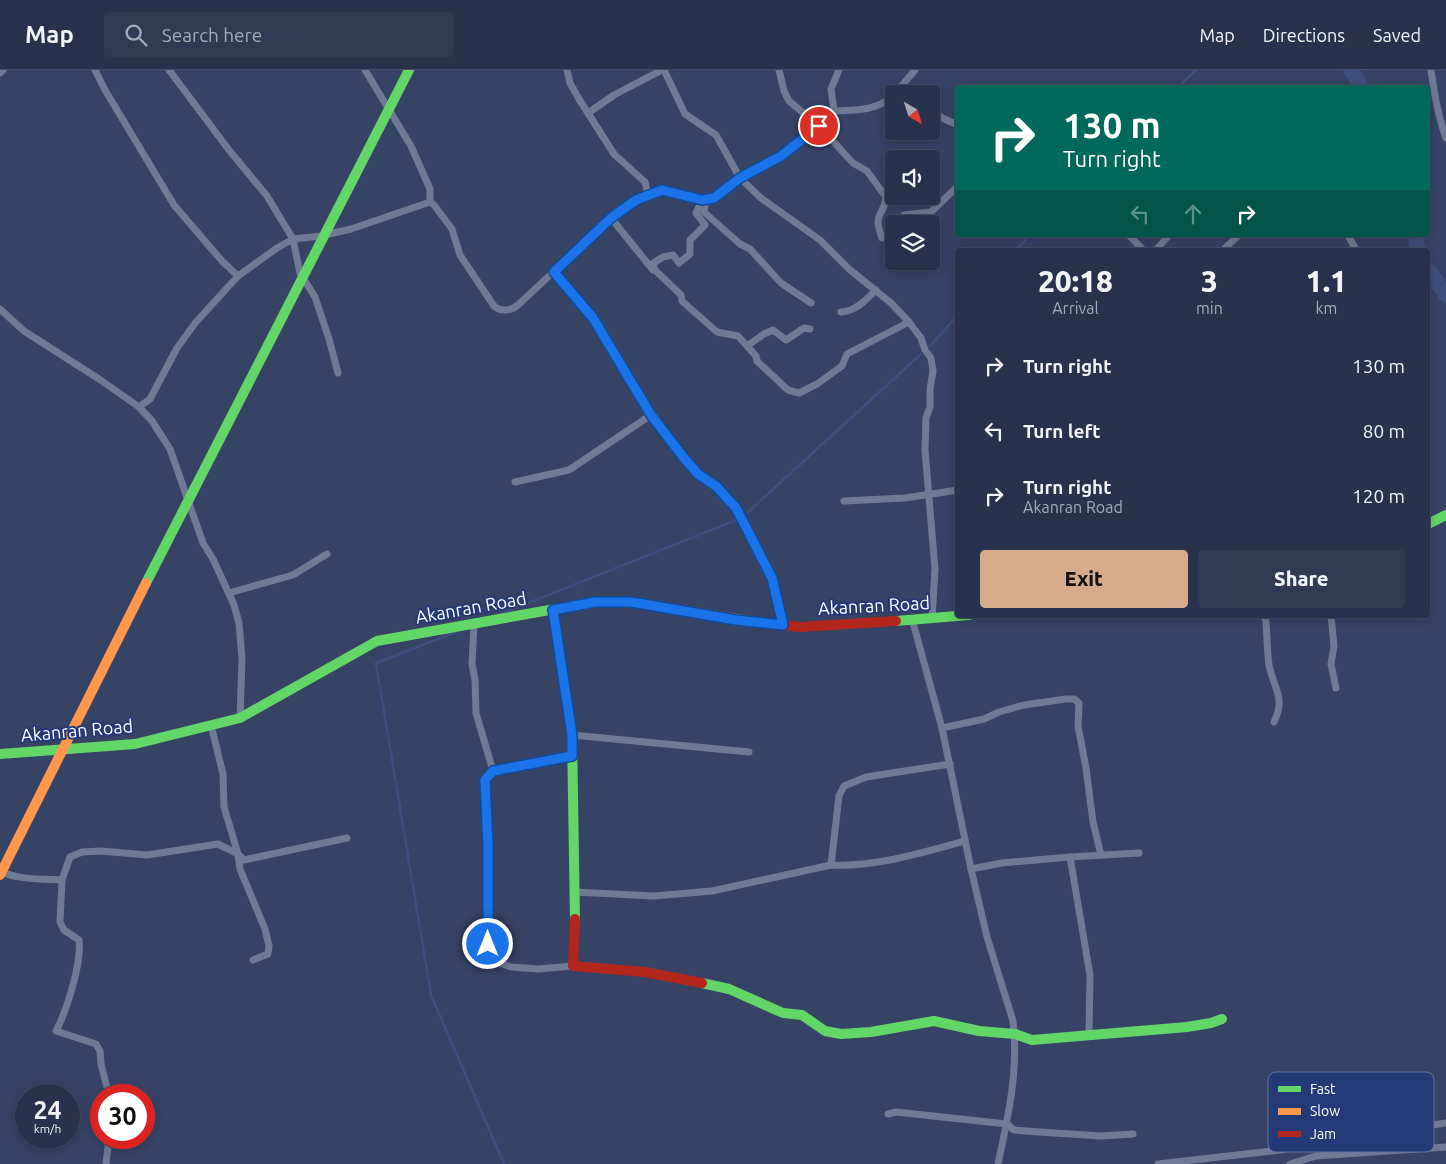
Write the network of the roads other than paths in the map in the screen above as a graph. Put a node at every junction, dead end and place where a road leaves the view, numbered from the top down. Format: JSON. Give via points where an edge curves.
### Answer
{"nodes":[{"id":1,"x":3,"y":70,"type":"edge"},
{"id":2,"x":95,"y":70,"type":"edge"},
{"id":3,"x":169,"y":70,"type":"edge"},
{"id":4,"x":365,"y":70,"type":"edge"},
{"id":5,"x":409,"y":70,"type":"edge"},
{"id":6,"x":567,"y":70,"type":"edge"},
{"id":7,"x":663,"y":70,"type":"edge"},
{"id":8,"x":779,"y":70,"type":"edge"},
{"id":9,"x":839,"y":70,"type":"edge"},
{"id":10,"x":915,"y":70,"type":"edge"},
{"id":11,"x":1431,"y":70,"type":"edge"},
{"id":12,"x":0,"y":73,"type":"edge"},
{"id":13,"x":902,"y":85,"type":"edge"},
{"id":14,"x":885,"y":103,"type":"edge"},
{"id":15,"x":834,"y":111,"type":"junction"},
{"id":16,"x":588,"y":113,"type":"junction"},
{"id":17,"x":940,"y":116,"type":"edge"},
{"id":18,"x":955,"y":124,"type":"edge"},
{"id":19,"x":819,"y":126,"type":"junction"},
{"id":20,"x":1446,"y":138,"type":"edge"},
{"id":21,"x":740,"y":178,"type":"junction"},
{"id":22,"x":955,"y":190,"type":"edge"},
{"id":23,"x":648,"y":194,"type":"junction"},
{"id":24,"x":702,"y":200,"type":"junction"},
{"id":25,"x":430,"y":202,"type":"junction"},
{"id":26,"x":904,"y":215,"type":"edge"},
{"id":27,"x":611,"y":218,"type":"junction"},
{"id":28,"x":885,"y":237,"type":"edge"},
{"id":29,"x":1131,"y":237,"type":"edge"},
{"id":30,"x":1167,"y":237,"type":"edge"},
{"id":31,"x":1237,"y":237,"type":"edge"},
{"id":32,"x":293,"y":238,"type":"junction"},
{"id":33,"x":1141,"y":248,"type":"edge"},
{"id":34,"x":1158,"y":248,"type":"edge"},
{"id":35,"x":1225,"y":248,"type":"edge"},
{"id":36,"x":656,"y":271,"type":"junction"},
{"id":37,"x":554,"y":272,"type":"junction"},
{"id":38,"x":238,"y":276,"type":"junction"},
{"id":39,"x":876,"y":290,"type":"junction"},
{"id":40,"x":811,"y":303,"type":"dead end"},
{"id":41,"x":0,"y":309,"type":"edge"},
{"id":42,"x":841,"y":312,"type":"dead end"},
{"id":43,"x":909,"y":322,"type":"junction"},
{"id":44,"x":810,"y":329,"type":"dead end"},
{"id":45,"x":747,"y":346,"type":"junction"},
{"id":46,"x":338,"y":373,"type":"dead end"},
{"id":47,"x":139,"y":408,"type":"junction"},
{"id":48,"x":651,"y":415,"type":"junction"},
{"id":49,"x":515,"y":482,"type":"dead end"},
{"id":50,"x":955,"y":491,"type":"edge"},
{"id":51,"x":929,"y":495,"type":"junction"},
{"id":52,"x":844,"y":501,"type":"dead end"},
{"id":53,"x":1446,"y":515,"type":"edge"},
{"id":54,"x":1430,"y":523,"type":"edge"},
{"id":55,"x":327,"y":554,"type":"dead end"},
{"id":56,"x":229,"y":593,"type":"junction"},
{"id":57,"x":553,"y":610,"type":"junction"},
{"id":58,"x":955,"y":616,"type":"edge"},
{"id":59,"x":932,"y":618,"type":"junction"},
{"id":60,"x":1265,"y":618,"type":"edge"},
{"id":61,"x":1331,"y":618,"type":"edge"},
{"id":62,"x":912,"y":619,"type":"junction"},
{"id":63,"x":474,"y":624,"type":"junction"},
{"id":64,"x":783,"y":625,"type":"junction"},
{"id":65,"x":1336,"y":688,"type":"dead end"},
{"id":66,"x":240,"y":718,"type":"junction"},
{"id":67,"x":1274,"y":722,"type":"dead end"},
{"id":68,"x":211,"y":725,"type":"junction"},
{"id":69,"x":942,"y":728,"type":"junction"},
{"id":70,"x":572,"y":735,"type":"junction"},
{"id":71,"x":749,"y":752,"type":"dead end"},
{"id":72,"x":0,"y":754,"type":"edge"},
{"id":73,"x":572,"y":756,"type":"junction"},
{"id":74,"x":950,"y":764,"type":"junction"},
{"id":75,"x":493,"y":771,"type":"junction"},
{"id":76,"x":347,"y":838,"type":"dead end"},
{"id":77,"x":966,"y":842,"type":"junction"},
{"id":78,"x":1139,"y":853,"type":"dead end"},
{"id":79,"x":238,"y":854,"type":"junction"},
{"id":80,"x":1101,"y":855,"type":"junction"},
{"id":81,"x":1070,"y":857,"type":"junction"},
{"id":82,"x":831,"y":865,"type":"junction"},
{"id":83,"x":971,"y":869,"type":"junction"},
{"id":84,"x":0,"y":871,"type":"edge"},
{"id":85,"x":0,"y":875,"type":"edge"},
{"id":86,"x":62,"y":880,"type":"junction"},
{"id":87,"x":574,"y":892,"type":"junction"},
{"id":88,"x":253,"y":960,"type":"dead end"},
{"id":89,"x":573,"y":966,"type":"junction"},
{"id":90,"x":1222,"y":1019,"type":"dead end"},
{"id":91,"x":1015,"y":1034,"type":"junction"},
{"id":92,"x":1089,"y":1034,"type":"junction"},
{"id":93,"x":106,"y":1084,"type":"edge"},
{"id":94,"x":888,"y":1114,"type":"dead end"},
{"id":95,"x":1007,"y":1124,"type":"junction"},
{"id":96,"x":1133,"y":1134,"type":"dead end"},
{"id":97,"x":108,"y":1149,"type":"edge"},
{"id":98,"x":1268,"y":1151,"type":"edge"},
{"id":99,"x":1374,"y":1152,"type":"edge"},
{"id":100,"x":106,"y":1164,"type":"edge"},
{"id":101,"x":998,"y":1164,"type":"edge"},
{"id":102,"x":1158,"y":1164,"type":"edge"},
{"id":103,"x":1290,"y":1164,"type":"edge"}],
"edges":[{"from":1,"to":12,"type":"street"},
{"from":2,"to":38,"type":"street","via":[[174,204]]},
{"from":3,"to":32,"type":"street","via":[[267,196]]},
{"from":4,"to":25,"type":"street","via":[[410,146],[430,189]]},
{"from":5,"to":85,"type":"main road"},
{"from":6,"to":16,"type":"street","via":[[570,83]]},
{"from":7,"to":16,"type":"street","via":[[614,95]]},
{"from":7,"to":21,"type":"street","via":[[685,114],[716,135]]},
{"from":8,"to":19,"type":"street","via":[[789,101]]},
{"from":9,"to":15,"type":"street","via":[[831,89]]},
{"from":10,"to":13,"type":"street"},
{"from":11,"to":20,"type":"street"},
{"from":14,"to":15,"type":"street","via":[[860,110]]},
{"from":15,"to":19,"type":"street"},
{"from":16,"to":23,"type":"street","via":[[614,154],[645,182]]},
{"from":17,"to":18,"type":"street"},
{"from":19,"to":21,"type":"street","via":[[781,156]]},
{"from":19,"to":28,"type":"street","via":[[853,162],[867,171],[886,197],[886,204],[878,217],[878,227],[882,238]]},
{"from":21,"to":24,"type":"street","via":[[714,198]]},
{"from":21,"to":39,"type":"street","via":[[761,198],[820,240]]},
{"from":22,"to":26,"type":"street","via":[[931,212]]},
{"from":23,"to":24,"type":"street","via":[[662,190]]},
{"from":23,"to":27,"type":"street"},
{"from":24,"to":36,"type":"street","via":[[696,213],[704,225],[690,240],[690,254],[679,263],[673,255],[663,257],[652,264]]},
{"from":24,"to":40,"type":"street","via":[[704,212],[750,249],[781,283]]},
{"from":25,"to":32,"type":"street","via":[[351,229]]},
{"from":25,"to":37,"type":"street","via":[[452,229],[460,255],[499,310],[516,308]]},
{"from":27,"to":36,"type":"street"},
{"from":27,"to":37,"type":"street"},
{"from":29,"to":33,"type":"street"},
{"from":30,"to":34,"type":"street"},
{"from":31,"to":35,"type":"street"},
{"from":32,"to":38,"type":"street"},
{"from":32,"to":46,"type":"street","via":[[300,273],[315,297]]},
{"from":36,"to":45,"type":"street","via":[[682,295],[682,301],[717,332],[738,336]]},
{"from":37,"to":48,"type":"street","via":[[593,318]]},
{"from":38,"to":47,"type":"street","via":[[196,322],[177,348],[150,398]]},
{"from":39,"to":42,"type":"street","via":[[849,312]]},
{"from":39,"to":43,"type":"street"},
{"from":41,"to":47,"type":"street","via":[[24,331],[99,378]]},
{"from":43,"to":45,"type":"street","via":[[847,354],[842,366],[799,394],[778,382]]},
{"from":43,"to":51,"type":"street","via":[[931,358],[933,371],[925,433]]},
{"from":44,"to":45,"type":"street","via":[[804,328],[786,340],[773,330]]},
{"from":47,"to":56,"type":"street","via":[[152,421],[170,449],[203,543]]},
{"from":48,"to":49,"type":"street","via":[[569,470]]},
{"from":48,"to":64,"type":"street","via":[[698,474],[717,487],[736,508],[772,578]]},
{"from":50,"to":51,"type":"street"},
{"from":51,"to":52,"type":"street"},
{"from":51,"to":59,"type":"street","via":[[935,569]]},
{"from":53,"to":54,"type":"main road"},
{"from":55,"to":56,"type":"street","via":[[293,574]]},
{"from":56,"to":66,"type":"street","via":[[241,641]]},
{"from":57,"to":63,"type":"main road","name":"Akanran Road"},
{"from":57,"to":64,"type":"main road","name":"Akanran Road","via":[[595,602],[631,602]]},
{"from":57,"to":70,"type":"main road"},
{"from":58,"to":59,"type":"main road","name":"Akanran Road"},
{"from":59,"to":62,"type":"main road","name":"Akanran Road"},
{"from":60,"to":67,"type":"street","via":[[1269,665],[1280,702]]},
{"from":61,"to":65,"type":"street","via":[[1334,646],[1331,664]]},
{"from":62,"to":64,"type":"main road","name":"Akanran Road"},
{"from":62,"to":69,"type":"street"},
{"from":63,"to":66,"type":"main road","name":"Akanran Road","via":[[377,641]]},
{"from":63,"to":75,"type":"street","via":[[472,664],[476,713]]},
{"from":66,"to":68,"type":"main road","name":"Akanran Road"},
{"from":68,"to":72,"type":"main road","name":"Akanran Road","via":[[135,744]]},
{"from":68,"to":79,"type":"street","via":[[223,774],[224,807]]},
{"from":69,"to":74,"type":"street"},
{"from":69,"to":80,"type":"street","via":[[984,719],[1024,705],[1066,699],[1080,703],[1078,726]]},
{"from":70,"to":71,"type":"street"},
{"from":70,"to":73,"type":"main road"},
{"from":73,"to":75,"type":"street"},
{"from":73,"to":87,"type":"main road"},
{"from":74,"to":77,"type":"street"},
{"from":74,"to":82,"type":"street","via":[[866,777],[844,786],[839,796]]},
{"from":75,"to":89,"type":"street","via":[[485,780],[488,959],[511,968]]},
{"from":76,"to":79,"type":"street","via":[[244,860]]},
{"from":77,"to":82,"type":"street","via":[[909,857]]},
{"from":77,"to":83,"type":"street"},
{"from":78,"to":80,"type":"street"},
{"from":79,"to":86,"type":"street","via":[[218,844],[147,855],[82,852],[70,857]]},
{"from":79,"to":88,"type":"street","via":[[240,869],[269,946],[268,954]]},
{"from":80,"to":81,"type":"street"},
{"from":81,"to":83,"type":"street"},
{"from":81,"to":92,"type":"street","via":[[1090,975]]},
{"from":82,"to":87,"type":"street","via":[[712,891],[654,896]]},
{"from":83,"to":91,"type":"street"},
{"from":84,"to":86,"type":"street","via":[[28,878]]},
{"from":86,"to":93,"type":"street","via":[[60,922],[64,930],[80,940],[81,951],[64,1016],[56,1031],[96,1044]]},
{"from":87,"to":89,"type":"main road"},
{"from":89,"to":91,"type":"main road","via":[[645,972],[729,989],[783,1013],[802,1015],[825,1031],[841,1034],[934,1022]]},
{"from":90,"to":92,"type":"main road","via":[[1187,1027]]},
{"from":91,"to":92,"type":"main road","via":[[1032,1040]]},
{"from":91,"to":95,"type":"street","via":[[1014,1089]]},
{"from":94,"to":95,"type":"street","via":[[896,1112]]},
{"from":95,"to":96,"type":"street","via":[[1014,1130],[1039,1132],[1101,1136]]},
{"from":95,"to":101,"type":"street"},
{"from":97,"to":100,"type":"street"},
{"from":98,"to":102,"type":"street"},
{"from":99,"to":103,"type":"street","via":[[1316,1156]]}]}
